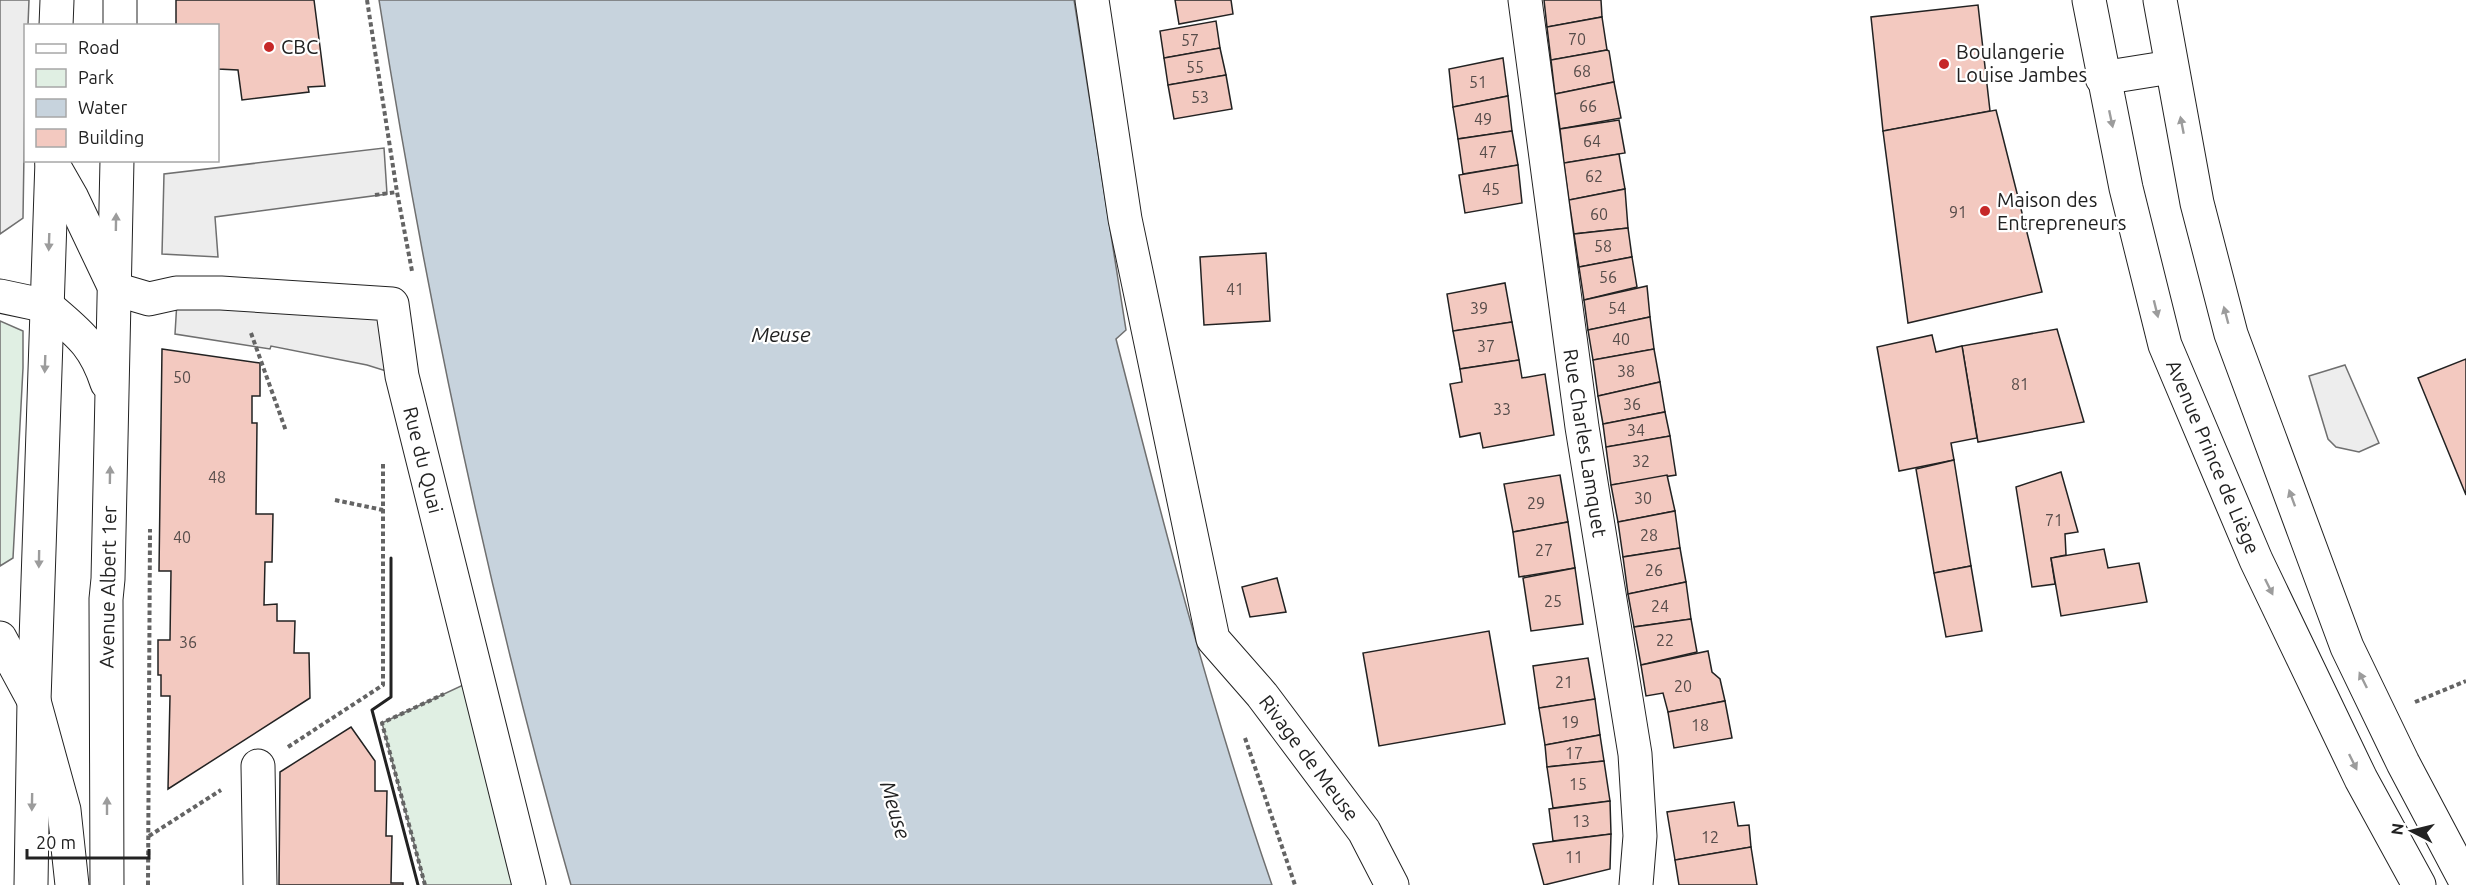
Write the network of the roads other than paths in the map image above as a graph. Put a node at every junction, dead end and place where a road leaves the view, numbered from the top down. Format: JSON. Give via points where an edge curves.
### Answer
{"nodes":[{"id":1,"x":57,"y":0,"type":"edge"},
{"id":2,"x":120,"y":0,"type":"edge"},
{"id":3,"x":1092,"y":0,"type":"edge"},
{"id":4,"x":1525,"y":0,"type":"edge"},
{"id":5,"x":2089,"y":0,"type":"edge"},
{"id":6,"x":2160,"y":0,"type":"edge"},
{"id":7,"x":56,"y":24,"type":"edge"},
{"id":8,"x":120,"y":24,"type":"edge"},
{"id":9,"x":2171,"y":67,"type":"junction"},
{"id":10,"x":2102,"y":78,"type":"junction"},
{"id":11,"x":52,"y":162,"type":"edge"},
{"id":12,"x":117,"y":162,"type":"edge"},
{"id":13,"x":115,"y":289,"type":"junction"},
{"id":14,"x":0,"y":296,"type":"edge"},
{"id":15,"x":47,"y":306,"type":"junction"},
{"id":16,"x":111,"y":396,"type":"junction"},
{"id":17,"x":0,"y":638,"type":"edge"},
{"id":18,"x":34,"y":701,"type":"junction"},
{"id":19,"x":258,"y":766,"type":"dead end"},
{"id":20,"x":2466,"y":882,"type":"edge"},
{"id":21,"x":31,"y":885,"type":"edge"},
{"id":22,"x":72,"y":885,"type":"edge"},
{"id":23,"x":107,"y":885,"type":"edge"},
{"id":24,"x":260,"y":885,"type":"edge"},
{"id":25,"x":530,"y":885,"type":"edge"},
{"id":26,"x":1392,"y":885,"type":"edge"},
{"id":27,"x":1636,"y":885,"type":"edge"},
{"id":28,"x":2419,"y":885,"type":"edge"}],
"edges":[{"from":1,"to":7,"type":"main road"},
{"from":2,"to":8,"type":"main road"},
{"from":3,"to":26,"type":"main road","name":"Rivage de Meuse","via":[[1125,219],[1213,639],[1262,694],[1364,831]]},
{"from":4,"to":27,"type":"main road","name":"Rue Charles Lamquet","via":[[1582,427],[1635,754],[1640,836]]},
{"from":5,"to":10,"type":"main road","name":"Avenue Prince de Liège"},
{"from":6,"to":9,"type":"main road"},
{"from":9,"to":10,"type":"main road"},
{"from":20,"to":9,"type":"main road","one_way":true,"via":[[2348,647],[2231,334],[2197,203]]},
{"from":10,"to":28,"type":"main road","name":"Avenue Prince de Liège","one_way":true,"via":[[2165,345],[2256,560],[2361,779]]},
{"from":11,"to":13,"type":"main road","name":"Avenue Albert 1er"},
{"from":11,"to":15,"type":"main road","name":"Avenue Albert 1er","one_way":true},
{"from":13,"to":12,"type":"main road","name":"Avenue Albert 1er","one_way":true},
{"from":13,"to":16,"type":"main road","name":"Avenue Albert 1er"},
{"from":13,"to":25,"type":"main road","name":"Rue du Quai","via":[[149,299],[176,293],[221,293],[392,304],[402,376]]},
{"from":14,"to":15,"type":"main road"},
{"from":15,"to":16,"type":"main road","via":[[89,344]]},
{"from":15,"to":18,"type":"main road","name":"Avenue Albert 1er","one_way":true},
{"from":23,"to":16,"type":"main road","name":"Avenue Albert 1er","one_way":true,"via":[[105,599]]},
{"from":17,"to":18,"type":"main road","name":"Avenue Albert 1er"},
{"from":18,"to":21,"type":"main road","name":"Avenue Albert 1er","one_way":true},
{"from":18,"to":22,"type":"main road","name":"Avenue Albert 1er","via":[[64,810]]},
{"from":19,"to":24,"type":"main road"}]}
